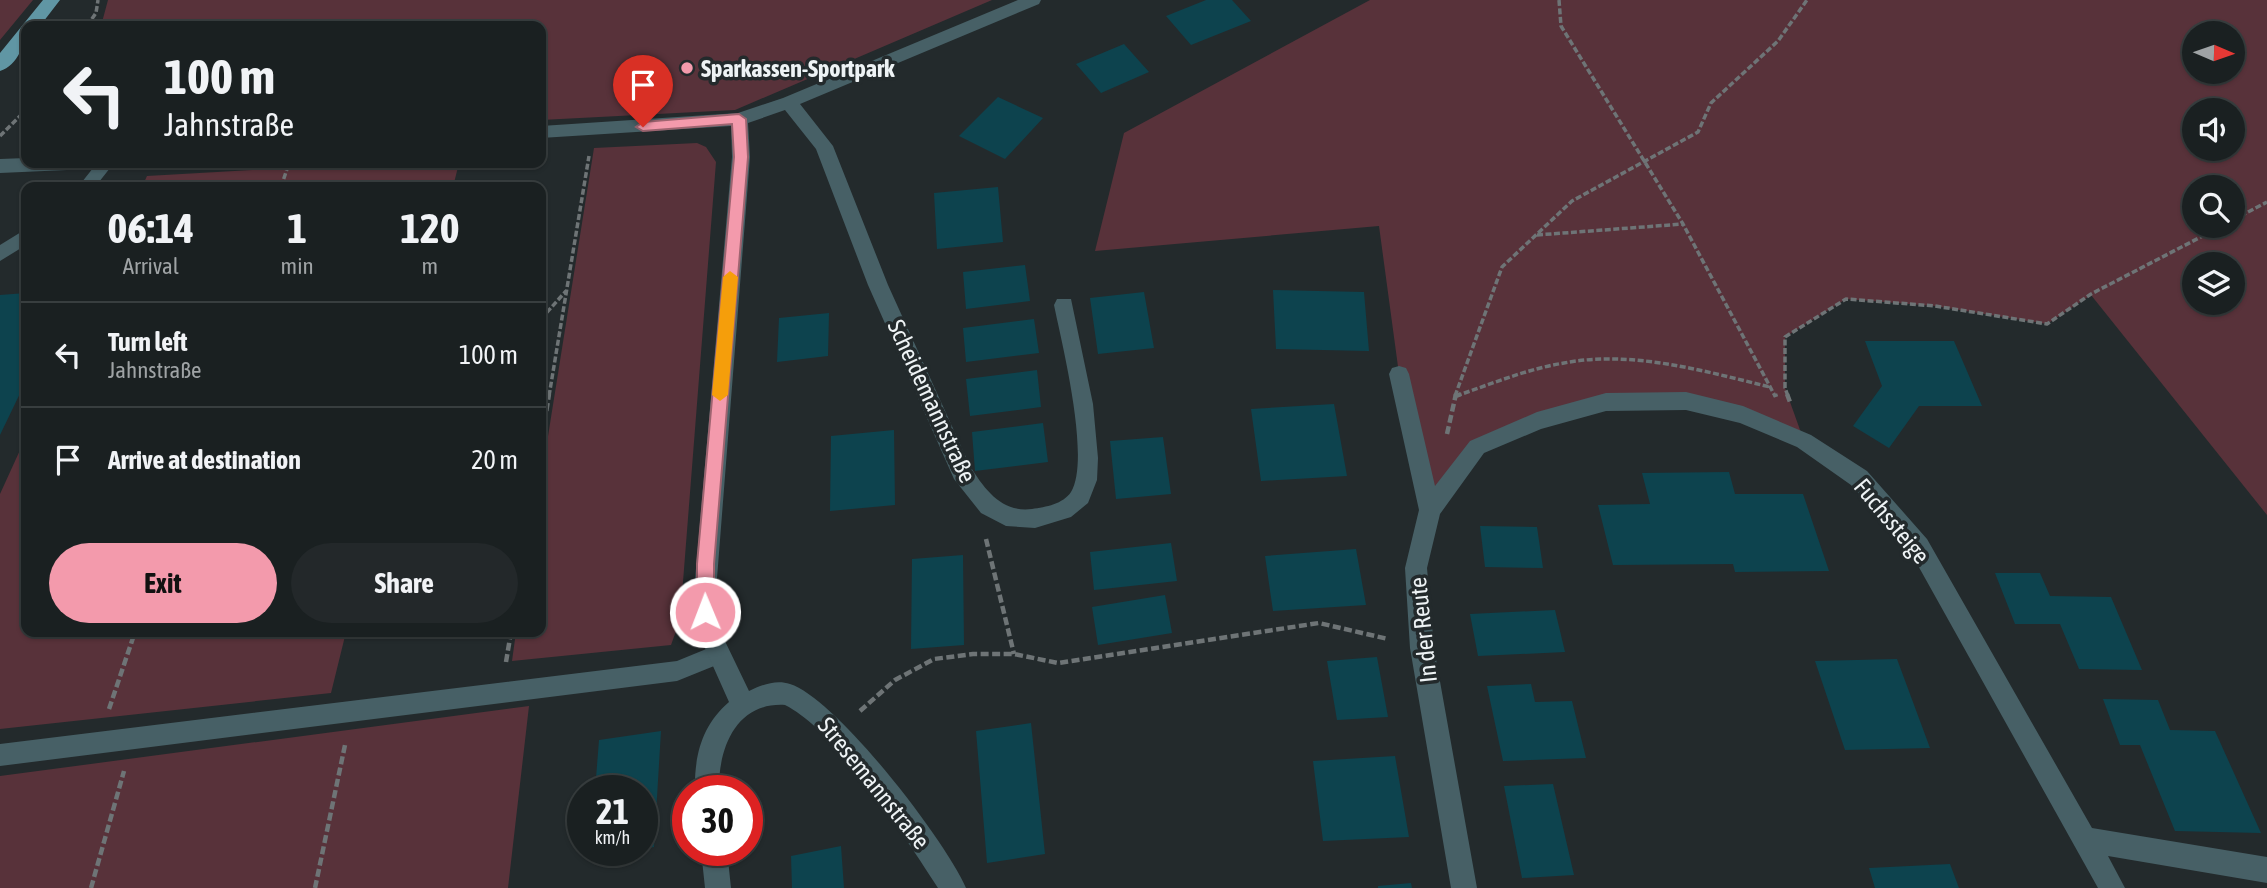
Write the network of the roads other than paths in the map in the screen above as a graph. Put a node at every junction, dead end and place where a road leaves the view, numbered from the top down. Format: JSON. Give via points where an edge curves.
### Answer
{"nodes":[{"id":1,"x":52,"y":0,"type":"edge"},
{"id":2,"x":1033,"y":0,"type":"edge"},
{"id":3,"x":35,"y":21,"type":"edge"},
{"id":4,"x":21,"y":38,"type":"edge"},
{"id":5,"x":0,"y":65,"type":"edge"},
{"id":6,"x":789,"y":102,"type":"junction"},
{"id":7,"x":739,"y":119,"type":"junction"},
{"id":8,"x":546,"y":132,"type":"edge"},
{"id":9,"x":21,"y":165,"type":"edge"},
{"id":10,"x":0,"y":166,"type":"edge"},
{"id":11,"x":102,"y":168,"type":"edge"},
{"id":12,"x":90,"y":182,"type":"edge"},
{"id":13,"x":21,"y":239,"type":"edge"},
{"id":14,"x":0,"y":254,"type":"edge"},
{"id":15,"x":1064,"y":305,"type":"dead end"},
{"id":16,"x":1399,"y":374,"type":"dead end"},
{"id":17,"x":1430,"y":510,"type":"junction"},
{"id":18,"x":716,"y":655,"type":"junction"},
{"id":19,"x":744,"y":705,"type":"junction"},
{"id":20,"x":0,"y":755,"type":"edge"},
{"id":21,"x":709,"y":775,"type":"edge"},
{"id":22,"x":2084,"y":839,"type":"junction"},
{"id":23,"x":716,"y":866,"type":"edge"},
{"id":24,"x":2267,"y":870,"type":"edge"},
{"id":25,"x":952,"y":887,"type":"edge"},
{"id":26,"x":718,"y":888,"type":"edge"},
{"id":27,"x":1464,"y":888,"type":"edge"},
{"id":28,"x":2112,"y":888,"type":"edge"}],
"edges":[{"from":1,"to":3,"type":"main road"},
{"from":2,"to":6,"type":"street"},
{"from":4,"to":5,"type":"main road"},
{"from":6,"to":7,"type":"street"},
{"from":6,"to":15,"type":"street","name":"Scheidemannstraße","via":[[824,146],[878,285],[962,472],[976,497],[998,513],[1022,519],[1066,509],[1081,496],[1088,471],[1088,437]]},
{"from":7,"to":8,"type":"street"},
{"from":7,"to":18,"type":"street","via":[[741,157],[706,564],[705,612]]},
{"from":9,"to":10,"type":"street"},
{"from":11,"to":12,"type":"lane"},
{"from":13,"to":14,"type":"lane"},
{"from":16,"to":17,"type":"street","name":"In der Reute"},
{"from":17,"to":22,"type":"street","name":"Fuchssteige","via":[[1478,447],[1537,421],[1606,401],[1685,401],[1743,415],[1804,441],[1860,478],[1919,546]]},
{"from":17,"to":27,"type":"street","name":"In der Reute","via":[[1416,568],[1422,648]]},
{"from":18,"to":19,"type":"street"},
{"from":18,"to":20,"type":"lane","via":[[677,671]]},
{"from":19,"to":21,"type":"street","via":[[723,723],[712,742]]},
{"from":19,"to":25,"type":"street","name":"Stresemannstraße","via":[[761,697],[788,694],[814,709],[934,857]]},
{"from":22,"to":24,"type":"street"},
{"from":22,"to":28,"type":"street","name":"Fuchssteige"},
{"from":23,"to":26,"type":"street"}]}
